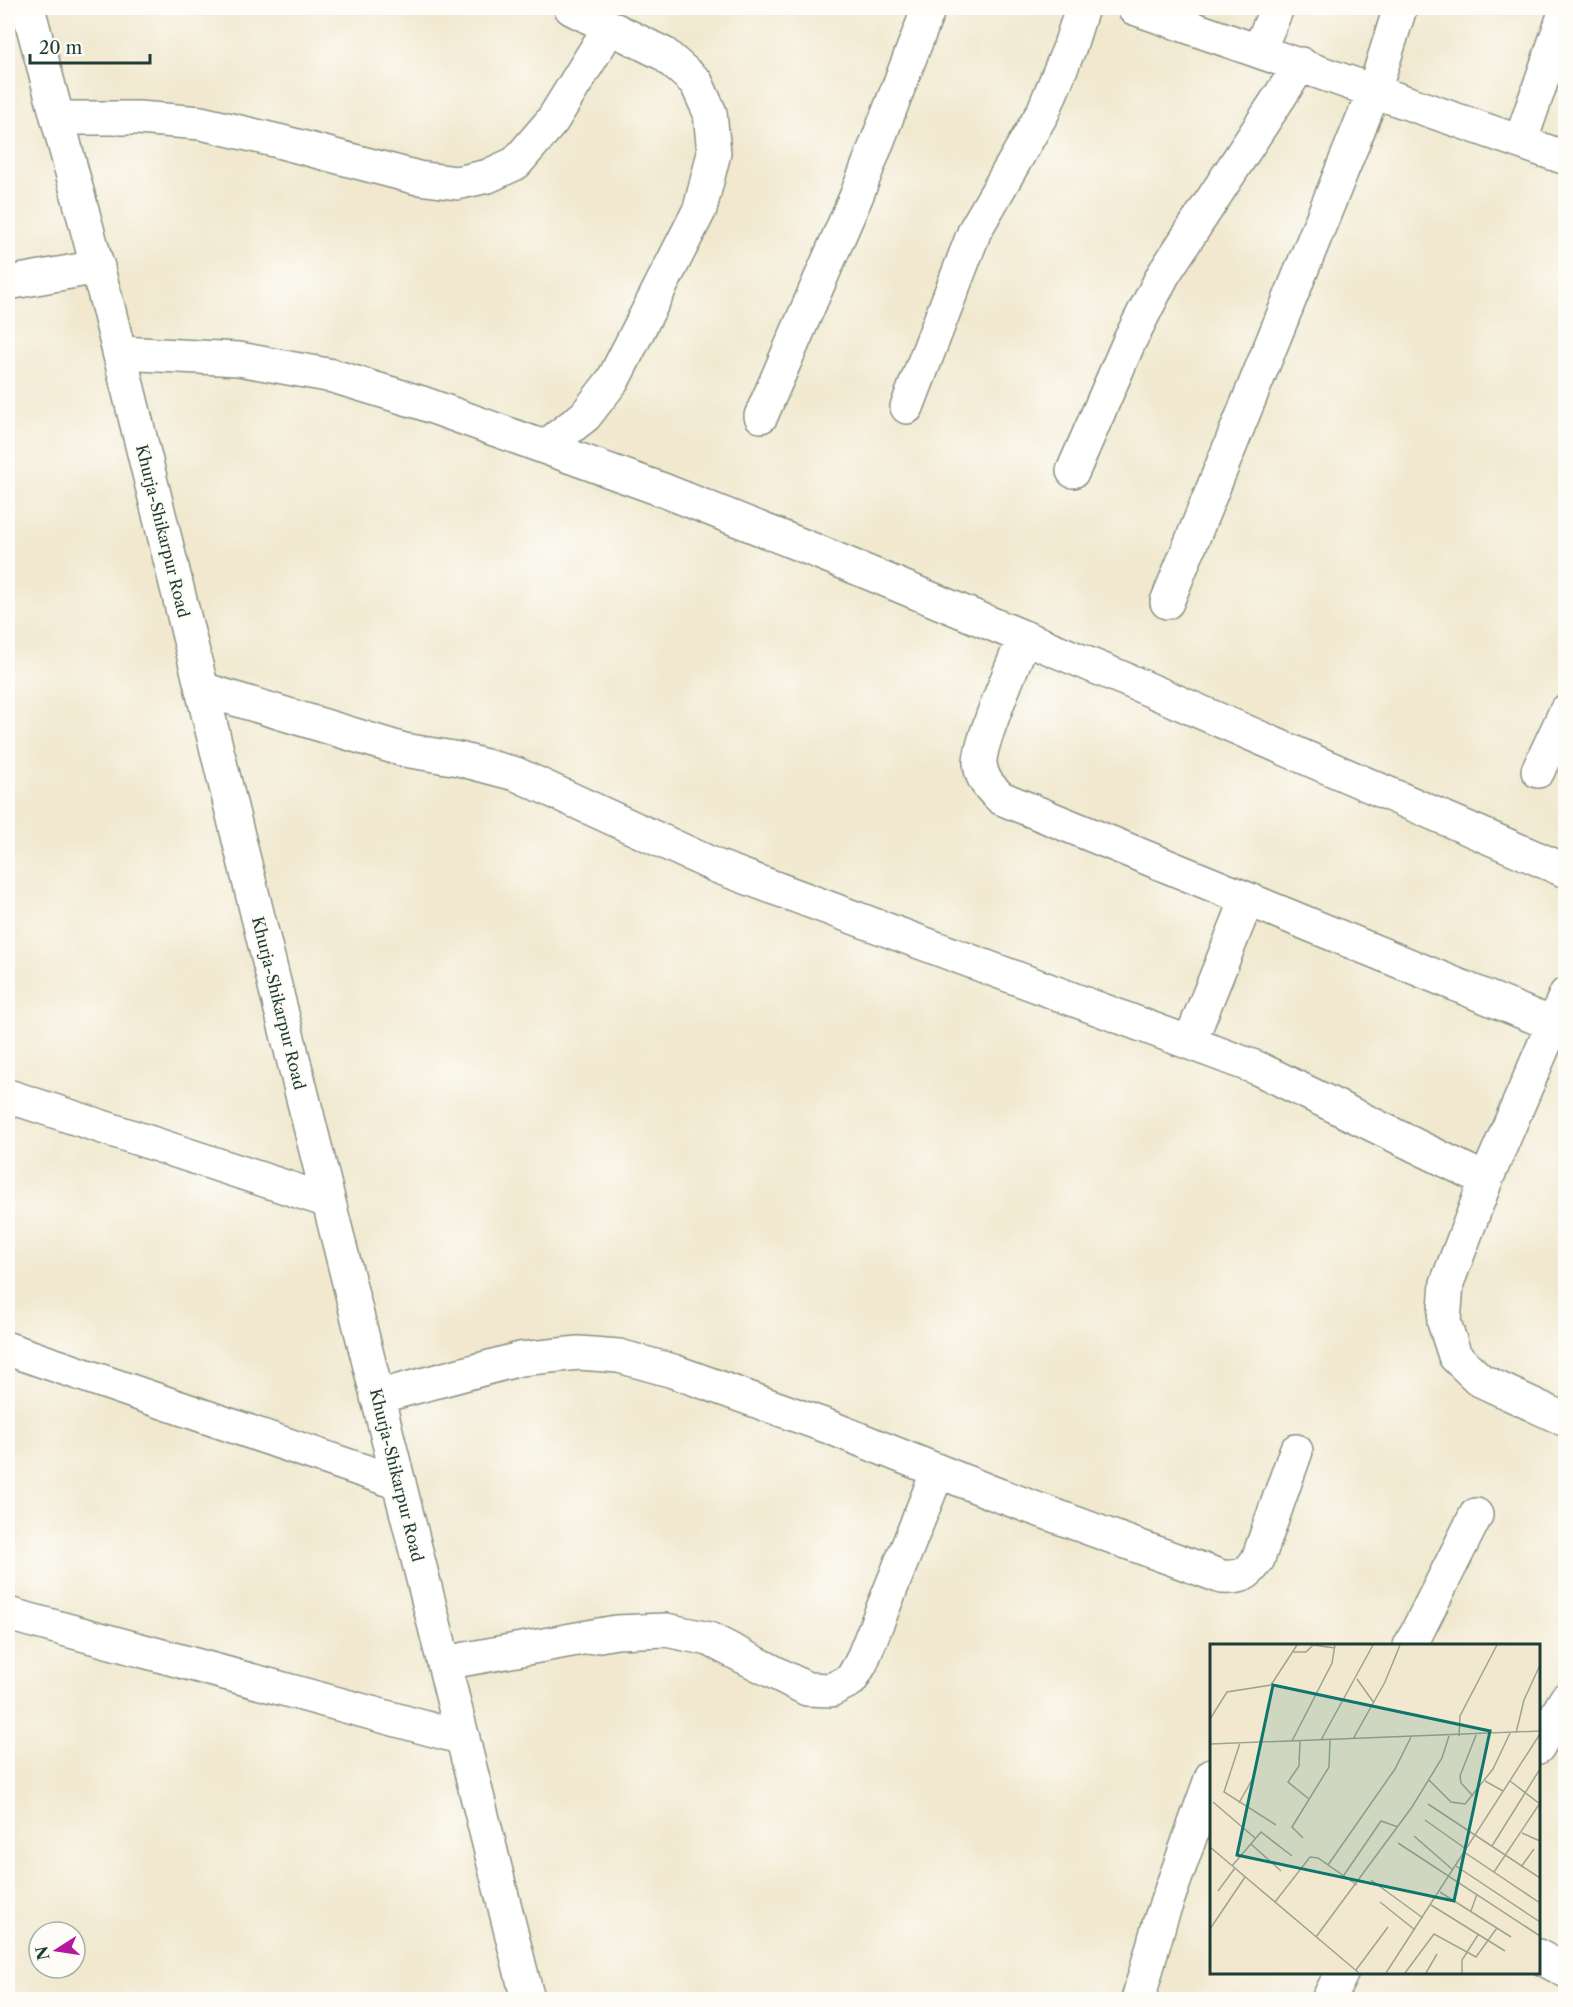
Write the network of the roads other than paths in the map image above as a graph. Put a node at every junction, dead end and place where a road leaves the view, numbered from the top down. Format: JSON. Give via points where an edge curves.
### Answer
{"nodes":[{"id":1,"x":28,"y":8,"type":"edge"},
{"id":2,"x":571,"y":8,"type":"edge"},
{"id":3,"x":929,"y":8,"type":"edge"},
{"id":4,"x":1082,"y":8,"type":"edge"},
{"id":5,"x":1134,"y":8,"type":"edge"},
{"id":6,"x":1277,"y":8,"type":"edge"},
{"id":7,"x":1400,"y":8,"type":"edge"},
{"id":8,"x":1566,"y":10,"type":"edge"},
{"id":9,"x":610,"y":27,"type":"junction"},
{"id":10,"x":1259,"y":50,"type":"junction"},
{"id":11,"x":1301,"y":64,"type":"junction"},
{"id":12,"x":1374,"y":91,"type":"junction"},
{"id":13,"x":58,"y":118,"type":"junction"},
{"id":14,"x":1521,"y":140,"type":"junction"},
{"id":15,"x":1566,"y":158,"type":"edge"},
{"id":16,"x":98,"y":267,"type":"junction"},
{"id":17,"x":8,"y":283,"type":"edge"},
{"id":18,"x":120,"y":353,"type":"junction"},
{"id":19,"x":907,"y":407,"type":"dead end"},
{"id":20,"x":761,"y":416,"type":"dead end"},
{"id":21,"x":545,"y":447,"type":"junction"},
{"id":22,"x":1073,"y":471,"type":"dead end"},
{"id":23,"x":1167,"y":602,"type":"dead end"},
{"id":24,"x":1024,"y":637,"type":"junction"},
{"id":25,"x":202,"y":689,"type":"junction"},
{"id":26,"x":1566,"y":711,"type":"edge"},
{"id":27,"x":1538,"y":771,"type":"dead end"},
{"id":28,"x":1566,"y":871,"type":"edge"},
{"id":29,"x":1247,"y":900,"type":"junction"},
{"id":30,"x":1566,"y":994,"type":"edge"},
{"id":31,"x":1552,"y":1024,"type":"junction"},
{"id":32,"x":1190,"y":1042,"type":"junction"},
{"id":33,"x":8,"y":1096,"type":"edge"},
{"id":34,"x":1486,"y":1180,"type":"junction"},
{"id":35,"x":328,"y":1201,"type":"junction"},
{"id":36,"x":8,"y":1349,"type":"edge"},
{"id":37,"x":377,"y":1397,"type":"junction"},
{"id":38,"x":1566,"y":1420,"type":"edge"},
{"id":39,"x":1296,"y":1452,"type":"dead end"},
{"id":40,"x":938,"y":1471,"type":"junction"},
{"id":41,"x":399,"y":1483,"type":"junction"},
{"id":42,"x":1476,"y":1515,"type":"dead end"},
{"id":43,"x":8,"y":1614,"type":"edge"},
{"id":44,"x":1411,"y":1644,"type":"edge"},
{"id":45,"x":444,"y":1663,"type":"junction"},
{"id":46,"x":1566,"y":1699,"type":"edge"},
{"id":47,"x":463,"y":1738,"type":"junction"},
{"id":48,"x":1540,"y":1745,"type":"edge"},
{"id":49,"x":1210,"y":1782,"type":"edge"},
{"id":50,"x":1540,"y":1957,"type":"edge"},
{"id":51,"x":1566,"y":1971,"type":"edge"},
{"id":52,"x":1341,"y":1974,"type":"edge"},
{"id":53,"x":528,"y":2000,"type":"edge"},
{"id":54,"x":1138,"y":2000,"type":"edge"},
{"id":55,"x":1328,"y":2000,"type":"edge"}],
"edges":[{"from":1,"to":13,"type":"street","name":"Khurja-Shikarpur Road"},
{"from":2,"to":9,"type":"street"},
{"from":3,"to":20,"type":"street","via":[[856,197]]},
{"from":4,"to":19,"type":"street","via":[[1043,112],[975,230]]},
{"from":5,"to":10,"type":"street"},
{"from":6,"to":10,"type":"street"},
{"from":7,"to":12,"type":"street"},
{"from":8,"to":14,"type":"street"},
{"from":9,"to":13,"type":"street","via":[[552,121],[516,162],[488,176],[457,183],[418,178],[201,123]]},
{"from":9,"to":21,"type":"street","via":[[664,54],[696,82],[710,113],[714,153],[700,209],[613,380],[585,416]]},
{"from":10,"to":11,"type":"street"},
{"from":11,"to":12,"type":"street"},
{"from":11,"to":22,"type":"street","via":[[1163,275]]},
{"from":12,"to":14,"type":"street"},
{"from":12,"to":23,"type":"street"},
{"from":13,"to":16,"type":"street","name":"Khurja-Shikarpur Road"},
{"from":14,"to":15,"type":"street"},
{"from":16,"to":17,"type":"street"},
{"from":16,"to":18,"type":"street","name":"Khurja-Shikarpur Road"},
{"from":18,"to":21,"type":"street","via":[[239,359],[333,376]]},
{"from":18,"to":25,"type":"street","name":"Khurja-Shikarpur Road"},
{"from":21,"to":24,"type":"street","via":[[784,538]]},
{"from":24,"to":28,"type":"street"},
{"from":24,"to":29,"type":"street","via":[[984,744],[980,763],[986,784],[1001,798]]},
{"from":25,"to":32,"type":"street","via":[[393,747],[516,774],[716,866]]},
{"from":25,"to":35,"type":"street","name":"Khurja-Shikarpur Road"},
{"from":26,"to":27,"type":"street"},
{"from":29,"to":31,"type":"street"},
{"from":29,"to":32,"type":"street"},
{"from":30,"to":31,"type":"street"},
{"from":31,"to":34,"type":"street"},
{"from":32,"to":34,"type":"street","via":[[1257,1068]]},
{"from":33,"to":35,"type":"street"},
{"from":34,"to":38,"type":"street","via":[[1447,1283],[1444,1322],[1455,1356],[1480,1380]]},
{"from":35,"to":37,"type":"street","name":"Khurja-Shikarpur Road"},
{"from":36,"to":41,"type":"street"},
{"from":37,"to":40,"type":"street","via":[[520,1359],[579,1353],[619,1356],[673,1371]]},
{"from":37,"to":41,"type":"street","name":"Khurja-Shikarpur Road"},
{"from":39,"to":40,"type":"street","via":[[1258,1558],[1251,1571],[1239,1578],[1222,1577]]},
{"from":40,"to":45,"type":"street","via":[[861,1663],[850,1680],[831,1690],[807,1689],[708,1639],[666,1630],[616,1632]]},
{"from":41,"to":45,"type":"street","name":"Khurja-Shikarpur Road"},
{"from":42,"to":44,"type":"street"},
{"from":43,"to":47,"type":"street"},
{"from":45,"to":47,"type":"street","name":"Khurja-Shikarpur Road"},
{"from":46,"to":48,"type":"street"},
{"from":47,"to":53,"type":"street","name":"Khurja-Shikarpur Road"},
{"from":49,"to":54,"type":"street","via":[[1160,1921]]},
{"from":50,"to":51,"type":"street"},
{"from":52,"to":55,"type":"street"}]}
